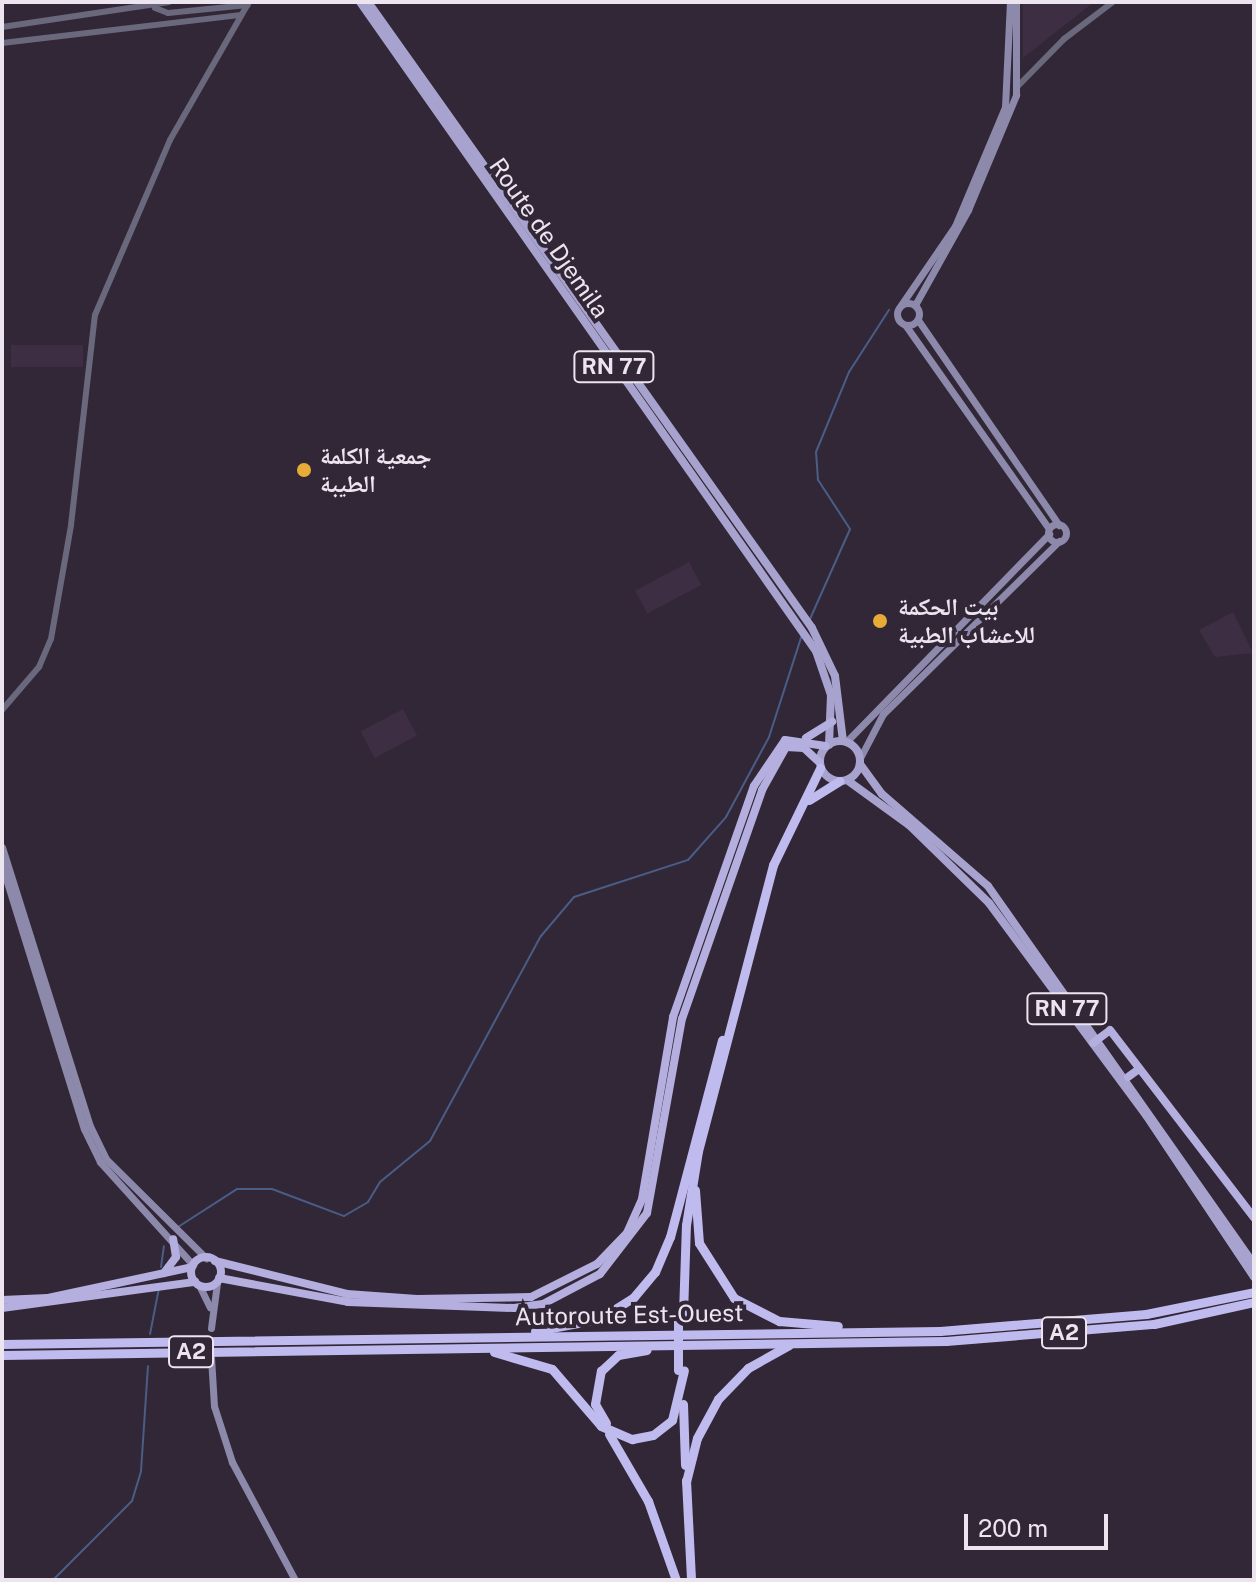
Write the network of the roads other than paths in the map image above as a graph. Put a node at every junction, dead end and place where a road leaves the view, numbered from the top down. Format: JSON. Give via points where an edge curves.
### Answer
{"nodes":[{"id":1,"x":169,"y":2,"type":"edge"},
{"id":2,"x":360,"y":2,"type":"edge"},
{"id":3,"x":368,"y":2,"type":"edge"},
{"id":4,"x":1010,"y":2,"type":"edge"},
{"id":5,"x":1016,"y":2,"type":"edge"},
{"id":6,"x":1113,"y":2,"type":"edge"},
{"id":7,"x":248,"y":3,"type":"edge"},
{"id":8,"x":155,"y":8,"type":"junction"},
{"id":9,"x":241,"y":15,"type":"junction"},
{"id":10,"x":2,"y":27,"type":"edge"},
{"id":11,"x":2,"y":43,"type":"edge"},
{"id":12,"x":1006,"y":76,"type":"junction"},
{"id":13,"x":1018,"y":77,"type":"junction"},
{"id":14,"x":1018,"y":86,"type":"junction"},
{"id":15,"x":1006,"y":87,"type":"junction"},
{"id":16,"x":1008,"y":108,"type":"junction"},
{"id":17,"x":901,"y":305,"type":"junction"},
{"id":18,"x":915,"y":305,"type":"junction"},
{"id":19,"x":918,"y":320,"type":"junction"},
{"id":20,"x":906,"y":326,"type":"junction"},
{"id":21,"x":1059,"y":525,"type":"junction"},
{"id":22,"x":1049,"y":532,"type":"junction"},
{"id":23,"x":1059,"y":541,"type":"junction"},
{"id":24,"x":2,"y":710,"type":"edge"},
{"id":25,"x":832,"y":722,"type":"junction"},
{"id":26,"x":804,"y":739,"type":"junction"},
{"id":27,"x":844,"y":741,"type":"junction"},
{"id":28,"x":827,"y":746,"type":"junction"},
{"id":29,"x":860,"y":761,"type":"junction"},
{"id":30,"x":820,"y":765,"type":"junction"},
{"id":31,"x":844,"y":781,"type":"junction"},
{"id":32,"x":804,"y":805,"type":"junction"},
{"id":33,"x":2,"y":847,"type":"edge"},
{"id":34,"x":2,"y":866,"type":"edge"},
{"id":35,"x":1031,"y":953,"type":"junction"},
{"id":36,"x":43,"y":987,"type":"junction"},
{"id":37,"x":738,"y":995,"type":"junction"},
{"id":38,"x":1096,"y":1041,"type":"junction"},
{"id":39,"x":1139,"y":1069,"type":"junction"},
{"id":40,"x":1128,"y":1077,"type":"junction"},
{"id":41,"x":706,"y":1125,"type":"junction"},
{"id":42,"x":1209,"y":1160,"type":"junction"},
{"id":43,"x":689,"y":1164,"type":"junction"},
{"id":44,"x":1254,"y":1218,"type":"edge"},
{"id":45,"x":1254,"y":1226,"type":"edge"},
{"id":46,"x":173,"y":1239,"type":"junction"},
{"id":47,"x":210,"y":1259,"type":"junction"},
{"id":48,"x":193,"y":1266,"type":"junction"},
{"id":49,"x":1253,"y":1271,"type":"edge"},
{"id":50,"x":159,"y":1276,"type":"junction"},
{"id":51,"x":218,"y":1280,"type":"junction"},
{"id":52,"x":197,"y":1283,"type":"junction"},
{"id":53,"x":1254,"y":1292,"type":"edge"},
{"id":54,"x":2,"y":1300,"type":"edge"},
{"id":55,"x":1254,"y":1302,"type":"edge"},
{"id":56,"x":2,"y":1308,"type":"edge"},
{"id":57,"x":210,"y":1308,"type":"junction"},
{"id":58,"x":680,"y":1314,"type":"junction"},
{"id":59,"x":211,"y":1328,"type":"dead end"},
{"id":60,"x":861,"y":1331,"type":"junction"},
{"id":61,"x":495,"y":1337,"type":"junction"},
{"id":62,"x":794,"y":1343,"type":"junction"},
{"id":63,"x":2,"y":1344,"type":"edge"},
{"id":64,"x":674,"y":1345,"type":"junction"},
{"id":65,"x":459,"y":1348,"type":"junction"},
{"id":66,"x":2,"y":1355,"type":"edge"},
{"id":67,"x":211,"y":1357,"type":"dead end"},
{"id":68,"x":681,"y":1370,"type":"junction"},
{"id":69,"x":682,"y":1396,"type":"junction"},
{"id":70,"x":607,"y":1431,"type":"junction"},
{"id":71,"x":686,"y":1482,"type":"junction"},
{"id":72,"x":295,"y":1580,"type":"edge"},
{"id":73,"x":676,"y":1580,"type":"edge"},
{"id":74,"x":691,"y":1580,"type":"edge"}],
"edges":[{"from":1,"to":8,"type":"street"},
{"from":2,"to":25,"type":"main road","name":"Route de Djemila","number":"RN 77","via":[[816,651]]},
{"from":3,"to":27,"type":"main road","via":[[812,628],[835,676]]},
{"from":4,"to":12,"type":"main road"},
{"from":5,"to":13,"type":"main road"},
{"from":6,"to":14,"type":"street","via":[[1064,39]]},
{"from":7,"to":8,"type":"street","via":[[170,13]]},
{"from":7,"to":9,"type":"street"},
{"from":8,"to":10,"type":"street"},
{"from":9,"to":11,"type":"street"},
{"from":9,"to":24,"type":"street","via":[[170,140],[95,315],[71,525],[51,639],[39,667]]},
{"from":12,"to":13,"type":"main road"},
{"from":12,"to":15,"type":"main road"},
{"from":13,"to":14,"type":"main road"},
{"from":14,"to":15,"type":"main road"},
{"from":14,"to":16,"type":"main road"},
{"from":15,"to":16,"type":"main road"},
{"from":16,"to":17,"type":"main road","via":[[959,219]]},
{"from":16,"to":18,"type":"main road","via":[[956,236]]},
{"from":17,"to":18,"type":"main road"},
{"from":17,"to":20,"type":"main road","via":[[897,316]]},
{"from":18,"to":19,"type":"main road"},
{"from":19,"to":20,"type":"main road"},
{"from":19,"to":21,"type":"main road"},
{"from":20,"to":22,"type":"main road"},
{"from":21,"to":22,"type":"main road"},
{"from":21,"to":23,"type":"main road","via":[[1066,533]]},
{"from":22,"to":23,"type":"main road"},
{"from":22,"to":27,"type":"main road"},
{"from":23,"to":29,"type":"main road","via":[[883,714]]},
{"from":25,"to":26,"type":"highway"},
{"from":25,"to":28,"type":"main road","name":"Route de Djemila","number":"RN 77"},
{"from":26,"to":28,"type":"highway"},
{"from":26,"to":47,"type":"highway","via":[[776,745],[741,818],[673,1017],[642,1199],[627,1233],[597,1264],[531,1297],[417,1299],[347,1294]]},
{"from":27,"to":28,"type":"main road"},
{"from":27,"to":29,"type":"main road"},
{"from":28,"to":30,"type":"main road","name":"Route de Djemila"},
{"from":29,"to":31,"type":"main road"},
{"from":29,"to":35,"type":"main road","via":[[882,794],[988,886]]},
{"from":30,"to":31,"type":"main road"},
{"from":30,"to":32,"type":"highway"},
{"from":30,"to":51,"type":"highway","via":[[804,748],[786,747],[762,790],[682,1019],[647,1213],[600,1274],[543,1304],[514,1308],[348,1302]]},
{"from":31,"to":32,"type":"highway"},
{"from":31,"to":35,"type":"main road","number":"RN 77","via":[[955,865]]},
{"from":32,"to":37,"type":"highway","via":[[773,865]]},
{"from":33,"to":36,"type":"main road"},
{"from":34,"to":36,"type":"main road"},
{"from":35,"to":38,"type":"main road","number":"RN 77"},
{"from":36,"to":46,"type":"main road","via":[[100,1162]]},
{"from":36,"to":47,"type":"main road","via":[[106,1159]]},
{"from":37,"to":41,"type":"highway"},
{"from":37,"to":43,"type":"highway"},
{"from":38,"to":39,"type":"highway","via":[[1110,1030]]},
{"from":38,"to":40,"type":"main road"},
{"from":38,"to":49,"type":"main road","number":"RN 77"},
{"from":39,"to":40,"type":"highway"},
{"from":39,"to":42,"type":"highway"},
{"from":40,"to":49,"type":"main road"},
{"from":41,"to":58,"type":"highway","via":[[689,1199]]},
{"from":41,"to":60,"type":"highway","via":[[695,1223],[716,1278],[762,1315]]},
{"from":42,"to":44,"type":"highway"},
{"from":42,"to":45,"type":"highway"},
{"from":43,"to":58,"type":"highway"},
{"from":43,"to":61,"type":"highway","via":[[664,1256],[633,1298],[585,1323]]},
{"from":46,"to":48,"type":"main road"},
{"from":46,"to":50,"type":"highway","via":[[174,1264]]},
{"from":47,"to":48,"type":"highway"},
{"from":47,"to":51,"type":"highway"},
{"from":48,"to":50,"type":"highway"},
{"from":48,"to":52,"type":"highway"},
{"from":50,"to":54,"type":"highway"},
{"from":51,"to":52,"type":"highway"},
{"from":51,"to":57,"type":"main road"},
{"from":52,"to":56,"type":"highway"},
{"from":52,"to":57,"type":"main road"},
{"from":53,"to":60,"type":"highway","name":"Autoroute Est-Ouest","number":"A2","via":[[1109,1318]]},
{"from":55,"to":62,"type":"highway","name":"Autoroute Est-Ouest","number":"A2","via":[[1082,1332]]},
{"from":57,"to":59,"type":"main road"},
{"from":58,"to":68,"type":"highway","bridge":true},
{"from":60,"to":61,"type":"highway","name":"Autoroute Est-Ouest","number":"A2"},
{"from":61,"to":63,"type":"highway","name":"Autoroute Est-Ouest","number":"A2"},
{"from":62,"to":64,"type":"highway","name":"Autoroute Est-Ouest","number":"A2"},
{"from":62,"to":71,"type":"highway","via":[[748,1368],[718,1399],[697,1438]]},
{"from":64,"to":65,"type":"highway","name":"Autoroute Est-Ouest","number":"A2"},
{"from":64,"to":68,"type":"highway","via":[[618,1355],[607,1364],[594,1392],[600,1416],[622,1432],[655,1429],[671,1411]]},
{"from":65,"to":66,"type":"highway","name":"Autoroute Est-Ouest","number":"A2"},
{"from":65,"to":70,"type":"highway","via":[[540,1362]]},
{"from":67,"to":72,"type":"main road","via":[[214,1406],[228,1452]]},
{"from":68,"to":69,"type":"highway"},
{"from":69,"to":70,"type":"highway","via":[[672,1420],[653,1435],[632,1439]]},
{"from":69,"to":71,"type":"highway"},
{"from":70,"to":73,"type":"highway","via":[[648,1501]]},
{"from":71,"to":74,"type":"highway"}]}
